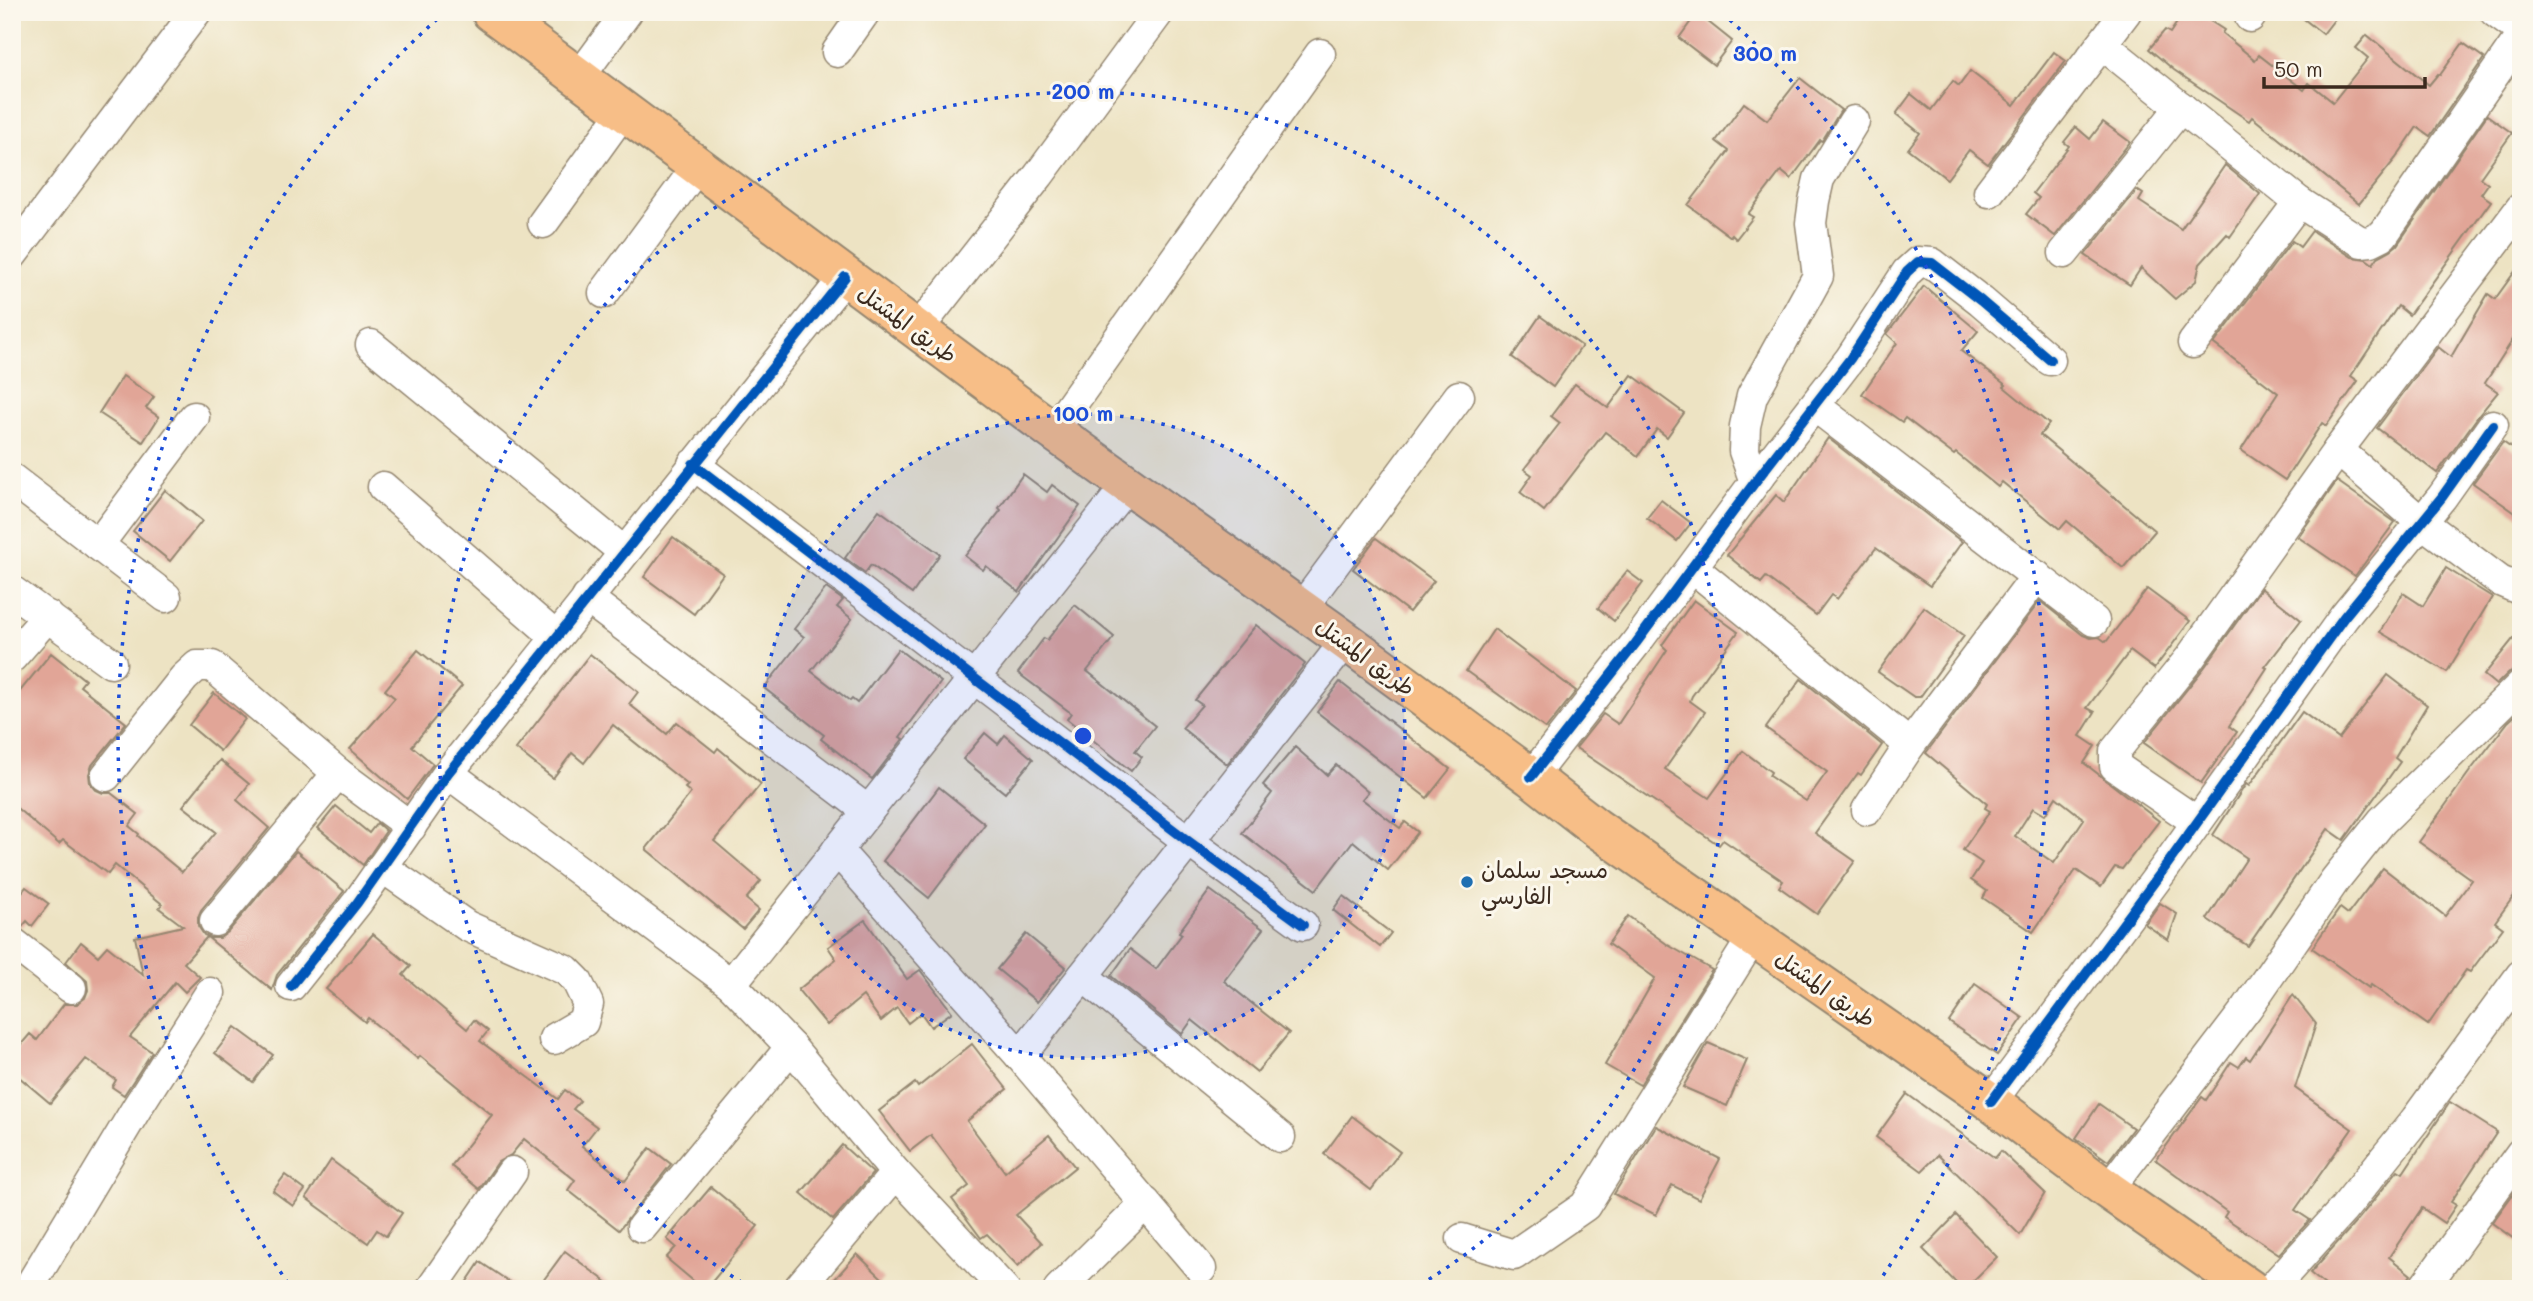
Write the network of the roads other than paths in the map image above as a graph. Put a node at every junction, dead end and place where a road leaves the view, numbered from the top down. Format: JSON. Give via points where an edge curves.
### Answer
{"nodes":[{"id":1,"x":196,"y":12,"type":"edge"},
{"id":2,"x":491,"y":12,"type":"edge"},
{"id":3,"x":627,"y":12,"type":"edge"},
{"id":4,"x":864,"y":12,"type":"edge"},
{"id":5,"x":1159,"y":12,"type":"edge"},
{"id":6,"x":2126,"y":12,"type":"edge"},
{"id":7,"x":2495,"y":12,"type":"edge"},
{"id":8,"x":2521,"y":33,"type":"edge"},
{"id":9,"x":2102,"y":44,"type":"junction"},
{"id":10,"x":837,"y":52,"type":"dead end"},
{"id":11,"x":1320,"y":54,"type":"dead end"},
{"id":12,"x":578,"y":79,"type":"junction"},
{"id":13,"x":2181,"y":107,"type":"junction"},
{"id":14,"x":623,"y":112,"type":"junction"},
{"id":15,"x":1853,"y":121,"type":"dead end"},
{"id":16,"x":697,"y":167,"type":"junction"},
{"id":17,"x":1989,"y":192,"type":"dead end"},
{"id":18,"x":2300,"y":202,"type":"junction"},
{"id":19,"x":2521,"y":208,"type":"edge"},
{"id":20,"x":543,"y":223,"type":"dead end"},
{"id":21,"x":2064,"y":253,"type":"dead end"},
{"id":22,"x":12,"y":255,"type":"edge"},
{"id":23,"x":845,"y":277,"type":"junction"},
{"id":24,"x":604,"y":293,"type":"dead end"},
{"id":25,"x":918,"y":330,"type":"junction"},
{"id":26,"x":2193,"y":343,"type":"dead end"},
{"id":27,"x":371,"y":345,"type":"dead end"},
{"id":28,"x":2050,"y":360,"type":"dead end"},
{"id":29,"x":1459,"y":396,"type":"dead end"},
{"id":30,"x":1815,"y":406,"type":"junction"},
{"id":31,"x":194,"y":417,"type":"dead end"},
{"id":32,"x":2493,"y":425,"type":"dead end"},
{"id":33,"x":1053,"y":431,"type":"junction"},
{"id":34,"x":2339,"y":450,"type":"junction"},
{"id":35,"x":693,"y":464,"type":"junction"},
{"id":36,"x":12,"y":479,"type":"edge"},
{"id":37,"x":1755,"y":482,"type":"junction"},
{"id":38,"x":1129,"y":483,"type":"junction"},
{"id":39,"x":383,"y":487,"type":"dead end"},
{"id":40,"x":2420,"y":521,"type":"junction"},
{"id":41,"x":98,"y":545,"type":"junction"},
{"id":42,"x":624,"y":552,"type":"junction"},
{"id":43,"x":1693,"y":568,"type":"junction"},
{"id":44,"x":2037,"y":576,"type":"junction"},
{"id":45,"x":2521,"y":587,"type":"edge"},
{"id":46,"x":12,"y":591,"type":"edge"},
{"id":47,"x":166,"y":597,"type":"dead end"},
{"id":48,"x":587,"y":598,"type":"junction"},
{"id":49,"x":1301,"y":609,"type":"junction"},
{"id":50,"x":48,"y":616,"type":"junction"},
{"id":51,"x":2094,"y":621,"type":"dead end"},
{"id":52,"x":556,"y":638,"type":"junction"},
{"id":53,"x":1346,"y":640,"type":"junction"},
{"id":54,"x":12,"y":657,"type":"edge"},
{"id":55,"x":111,"y":663,"type":"dead end"},
{"id":56,"x":974,"y":679,"type":"junction"},
{"id":57,"x":2521,"y":685,"type":"edge"},
{"id":58,"x":1910,"y":745,"type":"junction"},
{"id":59,"x":448,"y":773,"type":"junction"},
{"id":60,"x":338,"y":774,"type":"junction"},
{"id":61,"x":106,"y":776,"type":"dead end"},
{"id":62,"x":1531,"y":777,"type":"junction"},
{"id":63,"x":1867,"y":810,"type":"dead end"},
{"id":64,"x":868,"y":811,"type":"junction"},
{"id":65,"x":2197,"y":822,"type":"junction"},
{"id":66,"x":411,"y":827,"type":"junction"},
{"id":67,"x":1188,"y":841,"type":"junction"},
{"id":68,"x":838,"y":850,"type":"junction"},
{"id":69,"x":382,"y":867,"type":"junction"},
{"id":70,"x":215,"y":921,"type":"dead end"},
{"id":71,"x":1303,"y":925,"type":"dead end"},
{"id":72,"x":1753,"y":937,"type":"junction"},
{"id":73,"x":12,"y":942,"type":"edge"},
{"id":74,"x":2521,"y":975,"type":"edge"},
{"id":75,"x":1083,"y":976,"type":"junction"},
{"id":76,"x":731,"y":984,"type":"junction"},
{"id":77,"x":291,"y":986,"type":"dead end"},
{"id":78,"x":71,"y":988,"type":"dead end"},
{"id":79,"x":211,"y":993,"type":"dead end"},
{"id":80,"x":554,"y":1039,"type":"dead end"},
{"id":81,"x":791,"y":1047,"type":"junction"},
{"id":82,"x":1020,"y":1056,"type":"junction"},
{"id":83,"x":1991,"y":1102,"type":"junction"},
{"id":84,"x":1280,"y":1137,"type":"dead end"},
{"id":85,"x":2521,"y":1153,"type":"edge"},
{"id":86,"x":512,"y":1172,"type":"dead end"},
{"id":87,"x":896,"y":1172,"type":"junction"},
{"id":88,"x":2108,"y":1190,"type":"junction"},
{"id":89,"x":1146,"y":1203,"type":"junction"},
{"id":90,"x":642,"y":1227,"type":"dead end"},
{"id":91,"x":1462,"y":1239,"type":"dead end"},
{"id":92,"x":1201,"y":1269,"type":"dead end"},
{"id":93,"x":28,"y":1289,"type":"edge"},
{"id":94,"x":431,"y":1289,"type":"edge"},
{"id":95,"x":799,"y":1289,"type":"edge"},
{"id":96,"x":1004,"y":1289,"type":"edge"},
{"id":97,"x":1059,"y":1289,"type":"edge"},
{"id":98,"x":2250,"y":1289,"type":"edge"},
{"id":99,"x":2271,"y":1289,"type":"edge"},
{"id":100,"x":2423,"y":1289,"type":"edge"}],
"edges":[{"from":1,"to":22,"type":"street"},
{"from":2,"to":12,"type":"main road","name":"طريق المشتل"},
{"from":3,"to":12,"type":"street"},
{"from":4,"to":10,"type":"street"},
{"from":5,"to":25,"type":"street"},
{"from":6,"to":9,"type":"street"},
{"from":7,"to":8,"type":"street"},
{"from":8,"to":18,"type":"street","via":[[2383,235],[2361,242]]},
{"from":9,"to":13,"type":"street"},
{"from":9,"to":17,"type":"street"},
{"from":11,"to":33,"type":"street"},
{"from":12,"to":14,"type":"main road","name":"طريق المشتل"},
{"from":13,"to":18,"type":"street"},
{"from":13,"to":21,"type":"street"},
{"from":14,"to":16,"type":"main road","name":"طريق المشتل"},
{"from":14,"to":20,"type":"street"},
{"from":15,"to":37,"type":"street","via":[[1819,179],[1814,201],[1811,222],[1818,276],[1752,396],[1744,451]]},
{"from":16,"to":23,"type":"main road","name":"طريق المشتل"},
{"from":16,"to":24,"type":"street"},
{"from":18,"to":26,"type":"street"},
{"from":19,"to":34,"type":"street"},
{"from":23,"to":25,"type":"main road","name":"طريق المشتل"},
{"from":23,"to":35,"type":"street"},
{"from":25,"to":33,"type":"main road","name":"طريق المشتل"},
{"from":27,"to":42,"type":"street"},
{"from":28,"to":30,"type":"street","via":[[1932,263],[1918,262]]},
{"from":29,"to":49,"type":"street"},
{"from":30,"to":37,"type":"street"},
{"from":30,"to":44,"type":"street"},
{"from":31,"to":41,"type":"street"},
{"from":32,"to":40,"type":"street"},
{"from":33,"to":38,"type":"main road","name":"طريق المشتل"},
{"from":34,"to":40,"type":"street"},
{"from":34,"to":65,"type":"street","via":[[2190,658],[2115,751],[2115,766]]},
{"from":35,"to":42,"type":"street"},
{"from":35,"to":56,"type":"street"},
{"from":36,"to":41,"type":"street"},
{"from":37,"to":43,"type":"street"},
{"from":38,"to":49,"type":"main road","name":"طريق المشتل"},
{"from":38,"to":56,"type":"street"},
{"from":39,"to":52,"type":"street"},
{"from":40,"to":45,"type":"street","via":[[2500,580]]},
{"from":40,"to":65,"type":"street","via":[[2344,617]]},
{"from":41,"to":47,"type":"street"},
{"from":42,"to":48,"type":"street"},
{"from":43,"to":58,"type":"street"},
{"from":43,"to":62,"type":"street"},
{"from":44,"to":51,"type":"street"},
{"from":44,"to":58,"type":"street"},
{"from":46,"to":50,"type":"street"},
{"from":48,"to":52,"type":"street"},
{"from":48,"to":64,"type":"street"},
{"from":49,"to":53,"type":"main road","name":"طريق المشتل"},
{"from":50,"to":54,"type":"street"},
{"from":50,"to":55,"type":"street"},
{"from":52,"to":59,"type":"street"},
{"from":53,"to":62,"type":"main road","name":"طريق المشتل"},
{"from":53,"to":67,"type":"street"},
{"from":56,"to":64,"type":"street"},
{"from":56,"to":67,"type":"street"},
{"from":57,"to":88,"type":"street","via":[[2382,821],[2335,880],[2247,1009]]},
{"from":58,"to":63,"type":"street"},
{"from":59,"to":66,"type":"street"},
{"from":59,"to":76,"type":"street"},
{"from":60,"to":61,"type":"street","via":[[212,666],[197,666]]},
{"from":60,"to":66,"type":"street"},
{"from":60,"to":70,"type":"street"},
{"from":62,"to":72,"type":"main road","name":"طريق المشتل"},
{"from":64,"to":68,"type":"street"},
{"from":65,"to":83,"type":"street"},
{"from":66,"to":69,"type":"street"},
{"from":67,"to":71,"type":"street"},
{"from":67,"to":75,"type":"street"},
{"from":68,"to":76,"type":"street"},
{"from":68,"to":82,"type":"street"},
{"from":69,"to":77,"type":"street"},
{"from":69,"to":80,"type":"street","via":[[467,926],[566,970],[588,1004],[583,1022]]},
{"from":72,"to":83,"type":"main road","name":"طريق المشتل"},
{"from":72,"to":91,"type":"street","via":[[1585,1206],[1514,1255]]},
{"from":73,"to":78,"type":"street"},
{"from":74,"to":99,"type":"street","via":[[2342,1212]]},
{"from":75,"to":82,"type":"street"},
{"from":75,"to":84,"type":"street"},
{"from":76,"to":81,"type":"street"},
{"from":79,"to":93,"type":"street"},
{"from":81,"to":87,"type":"street"},
{"from":81,"to":90,"type":"street"},
{"from":82,"to":89,"type":"street"},
{"from":83,"to":88,"type":"main road","name":"طريق المشتل"},
{"from":85,"to":100,"type":"street"},
{"from":86,"to":94,"type":"street"},
{"from":87,"to":95,"type":"street"},
{"from":87,"to":96,"type":"street"},
{"from":88,"to":98,"type":"main road","name":"طريق المشتل"},
{"from":89,"to":92,"type":"street"},
{"from":89,"to":97,"type":"street"}]}
